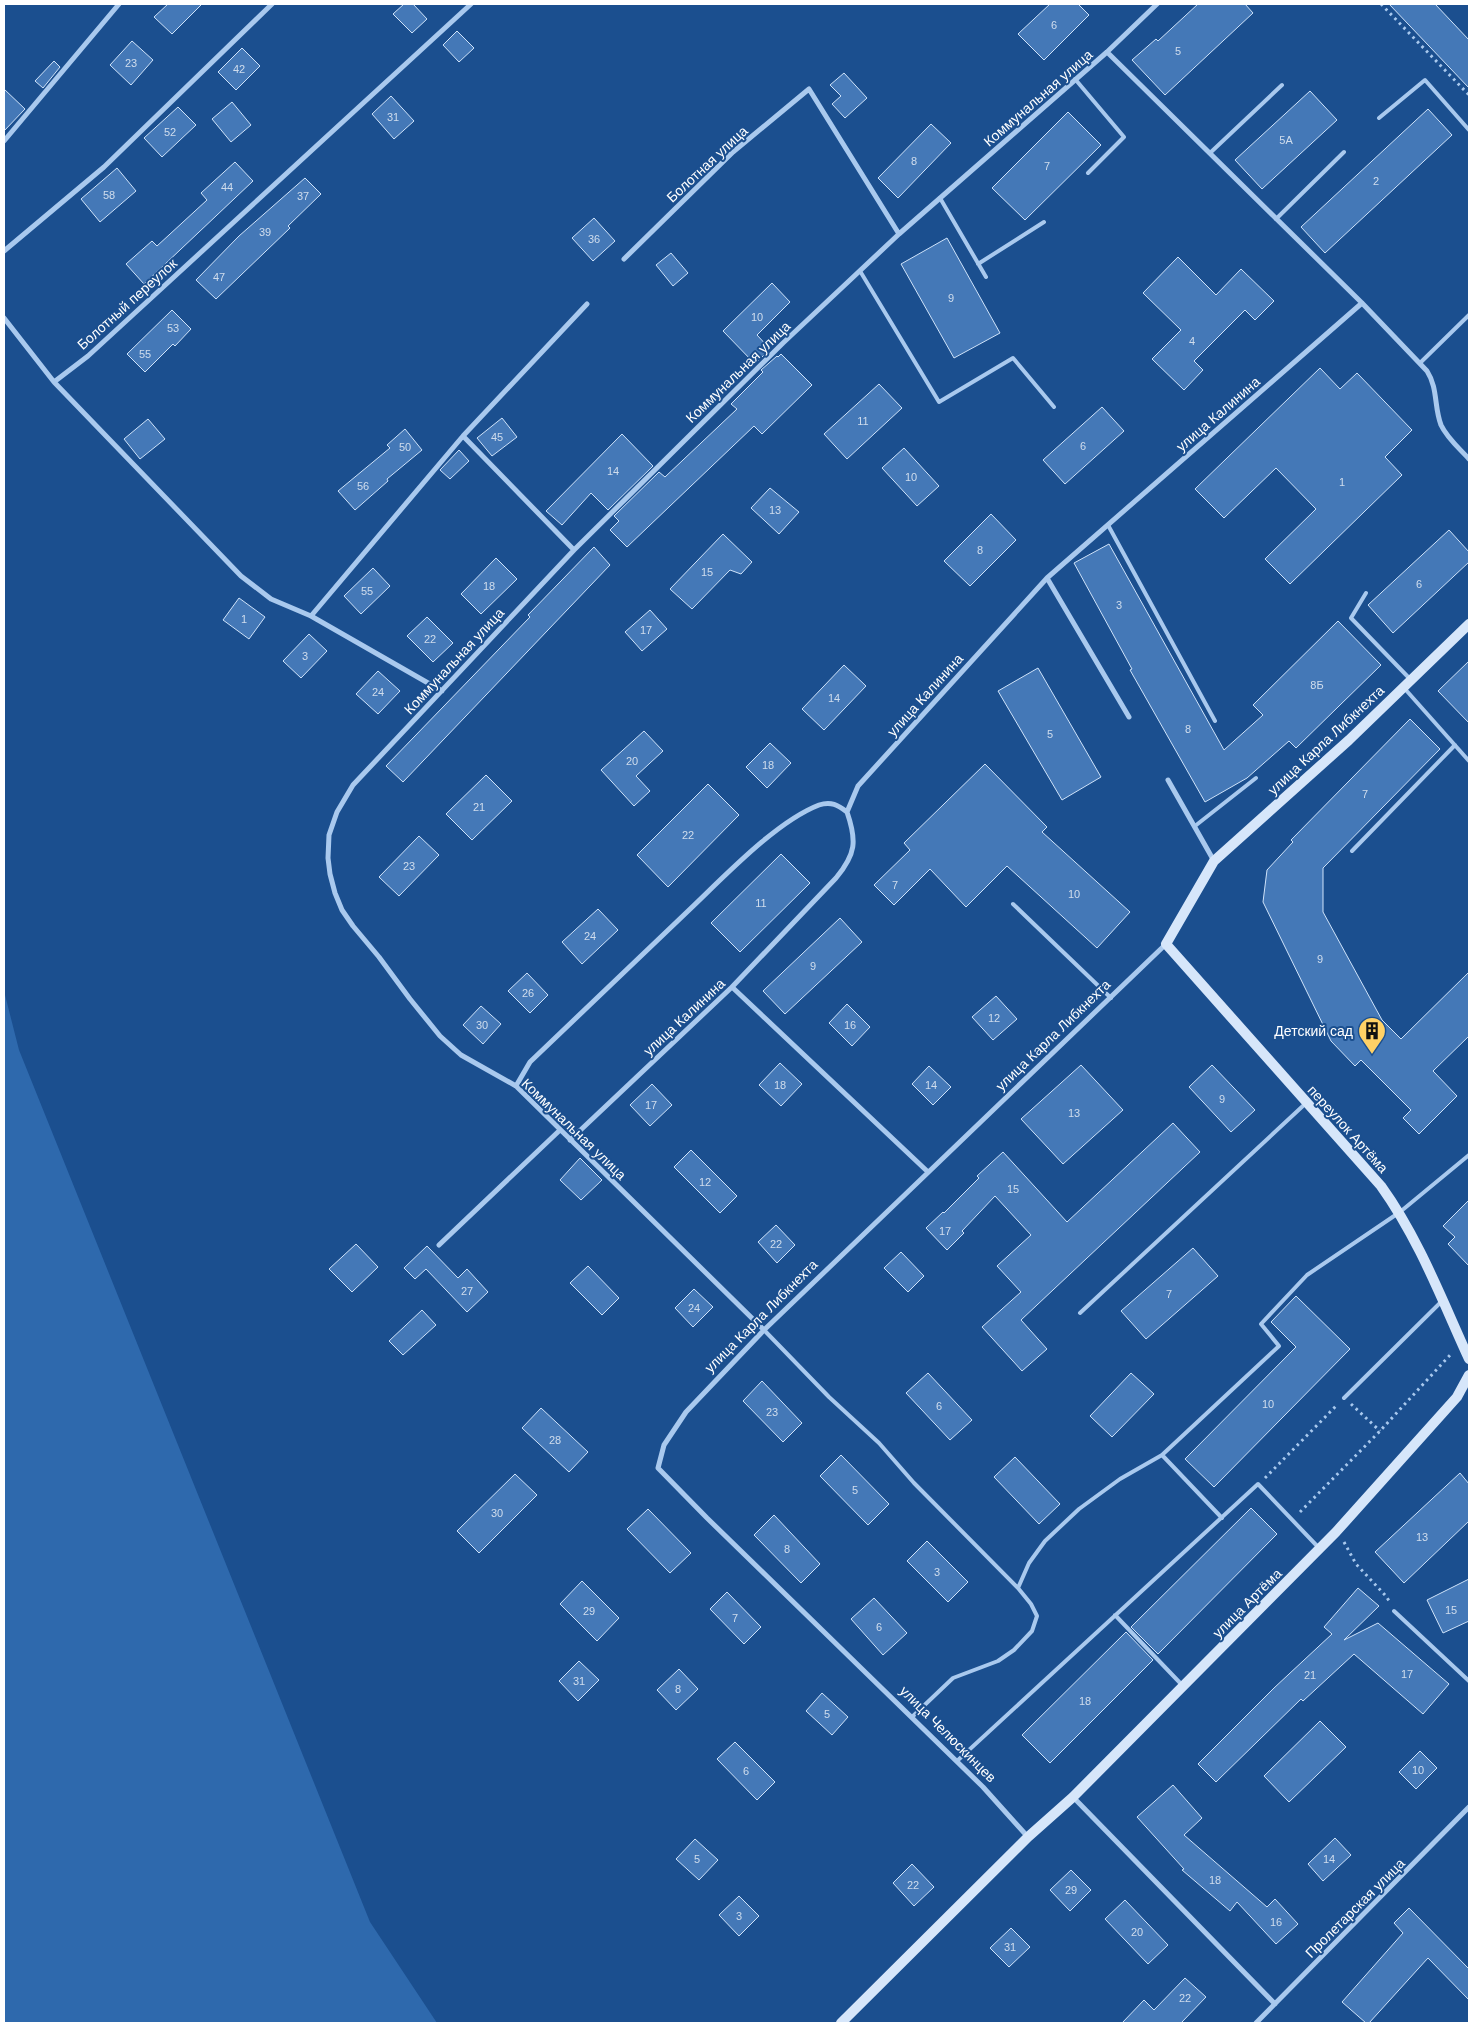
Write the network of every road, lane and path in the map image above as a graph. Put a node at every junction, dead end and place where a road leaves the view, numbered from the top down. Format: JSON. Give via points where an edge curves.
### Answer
{"nodes":[{"id":1,"x":119,"y":4,"type":"edge"},
{"id":2,"x":272,"y":4,"type":"edge"},
{"id":3,"x":471,"y":4,"type":"edge"},
{"id":4,"x":1157,"y":4,"type":"edge"},
{"id":5,"x":1381,"y":4,"type":"edge"},
{"id":6,"x":1107,"y":52,"type":"junction"},
{"id":7,"x":1075,"y":80,"type":"junction"},
{"id":8,"x":1282,"y":85,"type":"dead end"},
{"id":9,"x":1469,"y":95,"type":"edge"},
{"id":10,"x":1378,"y":118,"type":"dead end"},
{"id":11,"x":1469,"y":130,"type":"edge"},
{"id":12,"x":4,"y":141,"type":"edge"},
{"id":13,"x":1344,"y":152,"type":"dead end"},
{"id":14,"x":1210,"y":153,"type":"junction"},
{"id":15,"x":1088,"y":173,"type":"dead end"},
{"id":16,"x":940,"y":198,"type":"junction"},
{"id":17,"x":1276,"y":219,"type":"junction"},
{"id":18,"x":1044,"y":222,"type":"dead end"},
{"id":19,"x":899,"y":234,"type":"junction"},
{"id":20,"x":4,"y":251,"type":"edge"},
{"id":21,"x":624,"y":260,"type":"dead end"},
{"id":22,"x":978,"y":264,"type":"junction"},
{"id":23,"x":860,"y":271,"type":"junction"},
{"id":24,"x":986,"y":277,"type":"dead end"},
{"id":25,"x":1362,"y":303,"type":"junction"},
{"id":26,"x":587,"y":304,"type":"dead end"},
{"id":27,"x":1469,"y":315,"type":"edge"},
{"id":28,"x":4,"y":318,"type":"edge"},
{"id":29,"x":1420,"y":363,"type":"junction"},
{"id":30,"x":54,"y":382,"type":"junction"},
{"id":31,"x":1054,"y":407,"type":"dead end"},
{"id":32,"x":463,"y":436,"type":"junction"},
{"id":33,"x":1469,"y":459,"type":"edge"},
{"id":34,"x":1108,"y":525,"type":"junction"},
{"id":35,"x":574,"y":550,"type":"junction"},
{"id":36,"x":1047,"y":578,"type":"junction"},
{"id":37,"x":1366,"y":593,"type":"dead end"},
{"id":38,"x":311,"y":616,"type":"junction"},
{"id":39,"x":1469,"y":624,"type":"edge"},
{"id":40,"x":1407,"y":683,"type":"junction"},
{"id":41,"x":442,"y":691,"type":"junction"},
{"id":42,"x":1130,"y":717,"type":"dead end"},
{"id":43,"x":1215,"y":721,"type":"dead end"},
{"id":44,"x":1455,"y":745,"type":"junction"},
{"id":45,"x":1469,"y":761,"type":"edge"},
{"id":46,"x":1256,"y":778,"type":"dead end"},
{"id":47,"x":1168,"y":780,"type":"dead end"},
{"id":48,"x":847,"y":812,"type":"junction"},
{"id":49,"x":1195,"y":826,"type":"junction"},
{"id":50,"x":1352,"y":851,"type":"dead end"},
{"id":51,"x":1214,"y":861,"type":"junction"},
{"id":52,"x":1013,"y":904,"type":"dead end"},
{"id":53,"x":1166,"y":944,"type":"junction"},
{"id":54,"x":732,"y":987,"type":"junction"},
{"id":55,"x":1110,"y":998,"type":"junction"},
{"id":56,"x":516,"y":1086,"type":"junction"},
{"id":57,"x":1306,"y":1103,"type":"junction"},
{"id":58,"x":560,"y":1130,"type":"junction"},
{"id":59,"x":570,"y":1140,"type":"junction"},
{"id":60,"x":1469,"y":1155,"type":"edge"},
{"id":61,"x":928,"y":1172,"type":"junction"},
{"id":62,"x":1400,"y":1212,"type":"junction"},
{"id":63,"x":439,"y":1245,"type":"dead end"},
{"id":64,"x":1443,"y":1300,"type":"junction"},
{"id":65,"x":1080,"y":1313,"type":"dead end"},
{"id":66,"x":764,"y":1330,"type":"junction"},
{"id":67,"x":1461,"y":1342,"type":"junction"},
{"id":68,"x":1469,"y":1359,"type":"edge"},
{"id":69,"x":1469,"y":1375,"type":"edge"},
{"id":70,"x":1344,"y":1398,"type":"junction"},
{"id":71,"x":1380,"y":1432,"type":"junction"},
{"id":72,"x":1162,"y":1455,"type":"junction"},
{"id":73,"x":658,"y":1468,"type":"joint"},
{"id":74,"x":1258,"y":1484,"type":"junction"},
{"id":75,"x":1222,"y":1518,"type":"junction"},
{"id":76,"x":1292,"y":1520,"type":"junction"},
{"id":77,"x":1336,"y":1532,"type":"junction"},
{"id":78,"x":1320,"y":1549,"type":"junction"},
{"id":79,"x":1018,"y":1588,"type":"junction"},
{"id":80,"x":1394,"y":1611,"type":"joint"},
{"id":81,"x":1115,"y":1615,"type":"junction"},
{"id":82,"x":1469,"y":1681,"type":"edge"},
{"id":83,"x":1184,"y":1687,"type":"junction"},
{"id":84,"x":912,"y":1718,"type":"junction"},
{"id":85,"x":957,"y":1761,"type":"junction"},
{"id":86,"x":1073,"y":1798,"type":"junction"},
{"id":87,"x":1469,"y":1808,"type":"edge"},
{"id":88,"x":1028,"y":1837,"type":"junction"},
{"id":89,"x":1275,"y":2004,"type":"junction"},
{"id":90,"x":841,"y":2023,"type":"edge"},
{"id":91,"x":1256,"y":2023,"type":"edge"}],
"edges":[{"from":1,"to":12,"type":"street"},
{"from":2,"to":20,"type":"street","via":[[104,167]]},
{"from":3,"to":30,"type":"street","name":"Болотный переулок","via":[[88,356]]},
{"from":4,"to":6,"type":"street","name":"Коммунальная улица"},
{"from":5,"to":9,"type":"path"},
{"from":6,"to":7,"type":"street","name":"Коммунальная улица"},
{"from":6,"to":14,"type":"street","name":"Коммунальная улица"},
{"from":7,"to":15,"type":"lane","via":[[1124,138]]},
{"from":7,"to":16,"type":"street","name":"Коммунальная улица"},
{"from":8,"to":14,"type":"lane"},
{"from":10,"to":11,"type":"lane","via":[[1425,80]]},
{"from":13,"to":17,"type":"lane"},
{"from":14,"to":17,"type":"street","name":"Коммунальная улица"},
{"from":16,"to":19,"type":"street","name":"Коммунальная улица"},
{"from":16,"to":22,"type":"lane"},
{"from":17,"to":25,"type":"street","name":"Коммунальная улица"},
{"from":18,"to":22,"type":"lane"},
{"from":19,"to":21,"type":"street","name":"Болотная улица","via":[[808,89],[734,152]]},
{"from":19,"to":23,"type":"street","name":"Коммунальная улица"},
{"from":22,"to":24,"type":"lane"},
{"from":23,"to":31,"type":"lane","via":[[939,402],[1013,358]]},
{"from":23,"to":35,"type":"street","name":"Коммунальная улица"},
{"from":25,"to":29,"type":"street","name":"Коммунальная улица"},
{"from":25,"to":34,"type":"street","name":"улица Калинина"},
{"from":26,"to":32,"type":"street"},
{"from":27,"to":29,"type":"lane"},
{"from":28,"to":30,"type":"street"},
{"from":29,"to":33,"type":"street","name":"Коммунальная улица","via":[[1433,379],[1438,414],[1445,433]]},
{"from":30,"to":38,"type":"street","via":[[241,576],[271,599]]},
{"from":32,"to":35,"type":"street"},
{"from":32,"to":38,"type":"street"},
{"from":34,"to":36,"type":"street","name":"улица Калинина"},
{"from":34,"to":43,"type":"lane"},
{"from":35,"to":41,"type":"street","name":"Коммунальная улица"},
{"from":36,"to":42,"type":"street"},
{"from":36,"to":48,"type":"street","name":"улица Калинина","via":[[858,786]]},
{"from":37,"to":40,"type":"lane","via":[[1351,618]]},
{"from":38,"to":41,"type":"street"},
{"from":39,"to":40,"type":"street","name":"улица Карла Либкнехта"},
{"from":40,"to":44,"type":"lane"},
{"from":40,"to":51,"type":"street","name":"улица Карла Либкнехта","via":[[1349,740]]},
{"from":41,"to":56,"type":"street","name":"Коммунальная улица","via":[[352,785],[337,812],[330,835],[330,874],[339,901],[353,926],[440,1036],[461,1055]]},
{"from":44,"to":45,"type":"lane"},
{"from":44,"to":50,"type":"lane"},
{"from":46,"to":49,"type":"lane"},
{"from":47,"to":49,"type":"street"},
{"from":48,"to":54,"type":"street","name":"улица Калинина","via":[[854,833],[853,852],[846,865]]},
{"from":48,"to":56,"type":"street","via":[[838,805],[820,805],[777,831],[733,867],[530,1062]]},
{"from":49,"to":51,"type":"street"},
{"from":51,"to":53,"type":"street","name":"улица Карла Либкнехта"},
{"from":52,"to":55,"type":"lane"},
{"from":53,"to":55,"type":"street","name":"улица Карла Либкнехта"},
{"from":53,"to":57,"type":"street","name":"переулок Артёма"},
{"from":54,"to":59,"type":"street","name":"улица Калинина"},
{"from":54,"to":61,"type":"street"},
{"from":55,"to":61,"type":"street","name":"улица Карла Либкнехта"},
{"from":56,"to":58,"type":"street","name":"Коммунальная улица"},
{"from":57,"to":62,"type":"street","name":"переулок Артёма","via":[[1381,1186]]},
{"from":57,"to":65,"type":"lane"},
{"from":58,"to":59,"type":"street","name":"Коммунальная улица"},
{"from":58,"to":63,"type":"street"},
{"from":59,"to":66,"type":"street","name":"Коммунальная улица"},
{"from":60,"to":62,"type":"lane"},
{"from":61,"to":66,"type":"street","name":"улица Карла Либкнехта"},
{"from":62,"to":64,"type":"street","name":"переулок Артёма"},
{"from":62,"to":72,"type":"lane","via":[[1307,1275],[1262,1324],[1279,1346]]},
{"from":64,"to":67,"type":"street","name":"переулок Артёма"},
{"from":64,"to":70,"type":"lane"},
{"from":66,"to":73,"type":"street","name":"улица Карла Либкнехта","via":[[686,1412],[664,1445]]},
{"from":66,"to":79,"type":"lane","via":[[879,1443]]},
{"from":67,"to":68,"type":"street","name":"переулок Артёма"},
{"from":67,"to":71,"type":"path"},
{"from":69,"to":77,"type":"street","name":"улица Артёма","via":[[1457,1397]]},
{"from":70,"to":71,"type":"path"},
{"from":70,"to":74,"type":"path"},
{"from":71,"to":76,"type":"path"},
{"from":72,"to":75,"type":"lane"},
{"from":72,"to":79,"type":"lane","via":[[1120,1479],[1079,1509],[1044,1541]]},
{"from":73,"to":84,"type":"street","name":"улица Челюскинцев"},
{"from":74,"to":75,"type":"lane"},
{"from":74,"to":76,"type":"lane"},
{"from":75,"to":81,"type":"lane"},
{"from":76,"to":78,"type":"lane"},
{"from":77,"to":78,"type":"street","name":"улица Артёма"},
{"from":77,"to":80,"type":"path","via":[[1356,1564],[1385,1594]]},
{"from":78,"to":83,"type":"street","name":"улица Артёма"},
{"from":79,"to":84,"type":"lane","via":[[1037,1616],[1032,1631],[998,1662],[953,1678]]},
{"from":80,"to":82,"type":"lane"},
{"from":81,"to":83,"type":"lane"},
{"from":81,"to":85,"type":"lane"},
{"from":83,"to":86,"type":"street","name":"улица Артёма"},
{"from":84,"to":85,"type":"street","name":"улица Челюскинцев"},
{"from":85,"to":88,"type":"street","name":"улица Челюскинцев"},
{"from":86,"to":88,"type":"street","name":"улица Артёма"},
{"from":86,"to":89,"type":"street"},
{"from":87,"to":89,"type":"street","name":"Пролетарская улица"},
{"from":88,"to":90,"type":"street"},
{"from":89,"to":91,"type":"street","name":"Пролетарская улица"}]}
